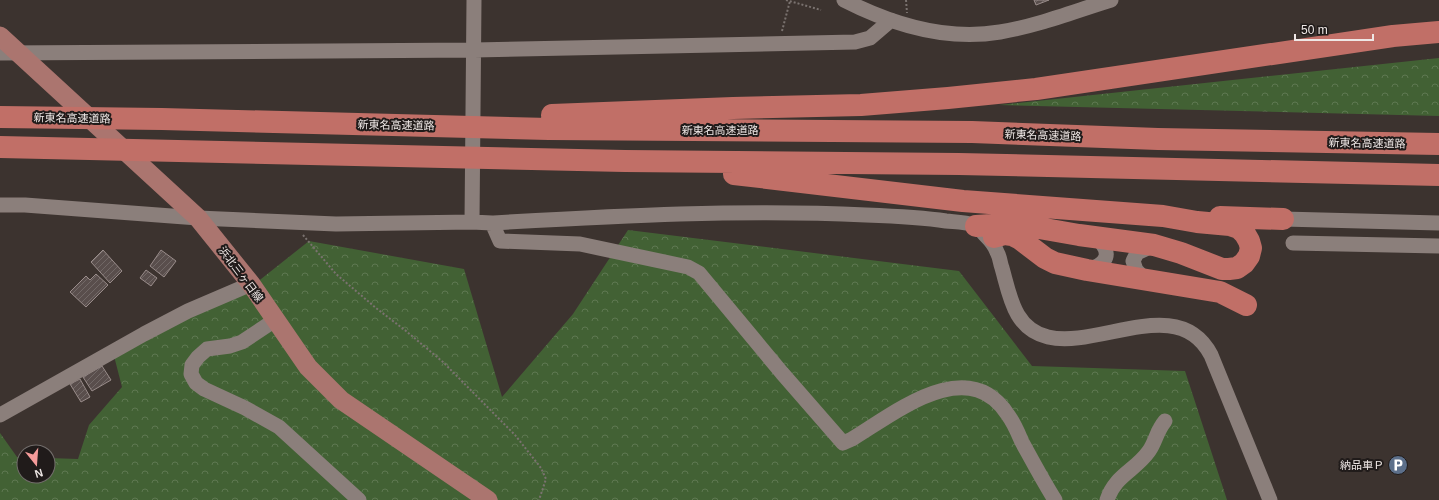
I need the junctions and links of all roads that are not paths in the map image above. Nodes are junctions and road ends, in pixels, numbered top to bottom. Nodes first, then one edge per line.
1 (474, 0) edge
2 (1111, 0) edge
3 (847, 1) edge
4 (891, 20) junction
5 (1439, 32) edge
6 (0, 36) edge
7 (9, 53) edge
8 (474, 56) junction
9 (0, 117) edge
10 (162, 119) junction
11 (1439, 144) edge
12 (0, 147) edge
13 (625, 160) junction
14 (1439, 175) edge
15 (0, 205) edge
16 (1163, 216) junction
17 (198, 218) junction
18 (1283, 218) joint
19 (472, 222) junction
20 (492, 223) junction
21 (1439, 223) edge
22 (983, 233) junction
23 (1096, 237) junction
24 (1293, 243) dead end
25 (1154, 246) junction
26 (1439, 246) edge
27 (1086, 270) junction
28 (1145, 279) junction
29 (251, 284) junction
30 (1246, 305) dead end
31 (275, 320) junction
32 (0, 415) edge
33 (1165, 421) dead end
34 (359, 500) edge
35 (488, 500) edge
36 (1055, 500) edge
37 (1106, 500) edge
38 (1270, 500) edge

1 - 8 street
2 - 4 street
3 - 4 street
4 - 8 street
5 - 10 highway
6 - 7 main road, 浜北三ヶ日線
7 - 8 street
7 - 17 main road, 浜北三ヶ日線
8 - 19 street
9 - 10 highway, 新東名高速道路
10 - 11 highway, 新東名高速道路
12 - 13 highway
13 - 14 highway
13 - 16 highway
15 - 17 street
16 - 18 highway
16 - 25 highway
17 - 19 street
17 - 29 main road, 浜北三ヶ日線
18 - 21 street
19 - 20 street
20 - 22 street
20 - 36 street
22 - 23 highway
22 - 27 highway
22 - 38 street
23 - 25 highway
23 - 27 street
24 - 26 street
25 - 28 street
27 - 28 highway
28 - 30 highway
29 - 31 main road, 浜北三ヶ日線
29 - 32 street
31 - 34 street
31 - 35 main road, 浜北三ヶ日線
33 - 37 street

